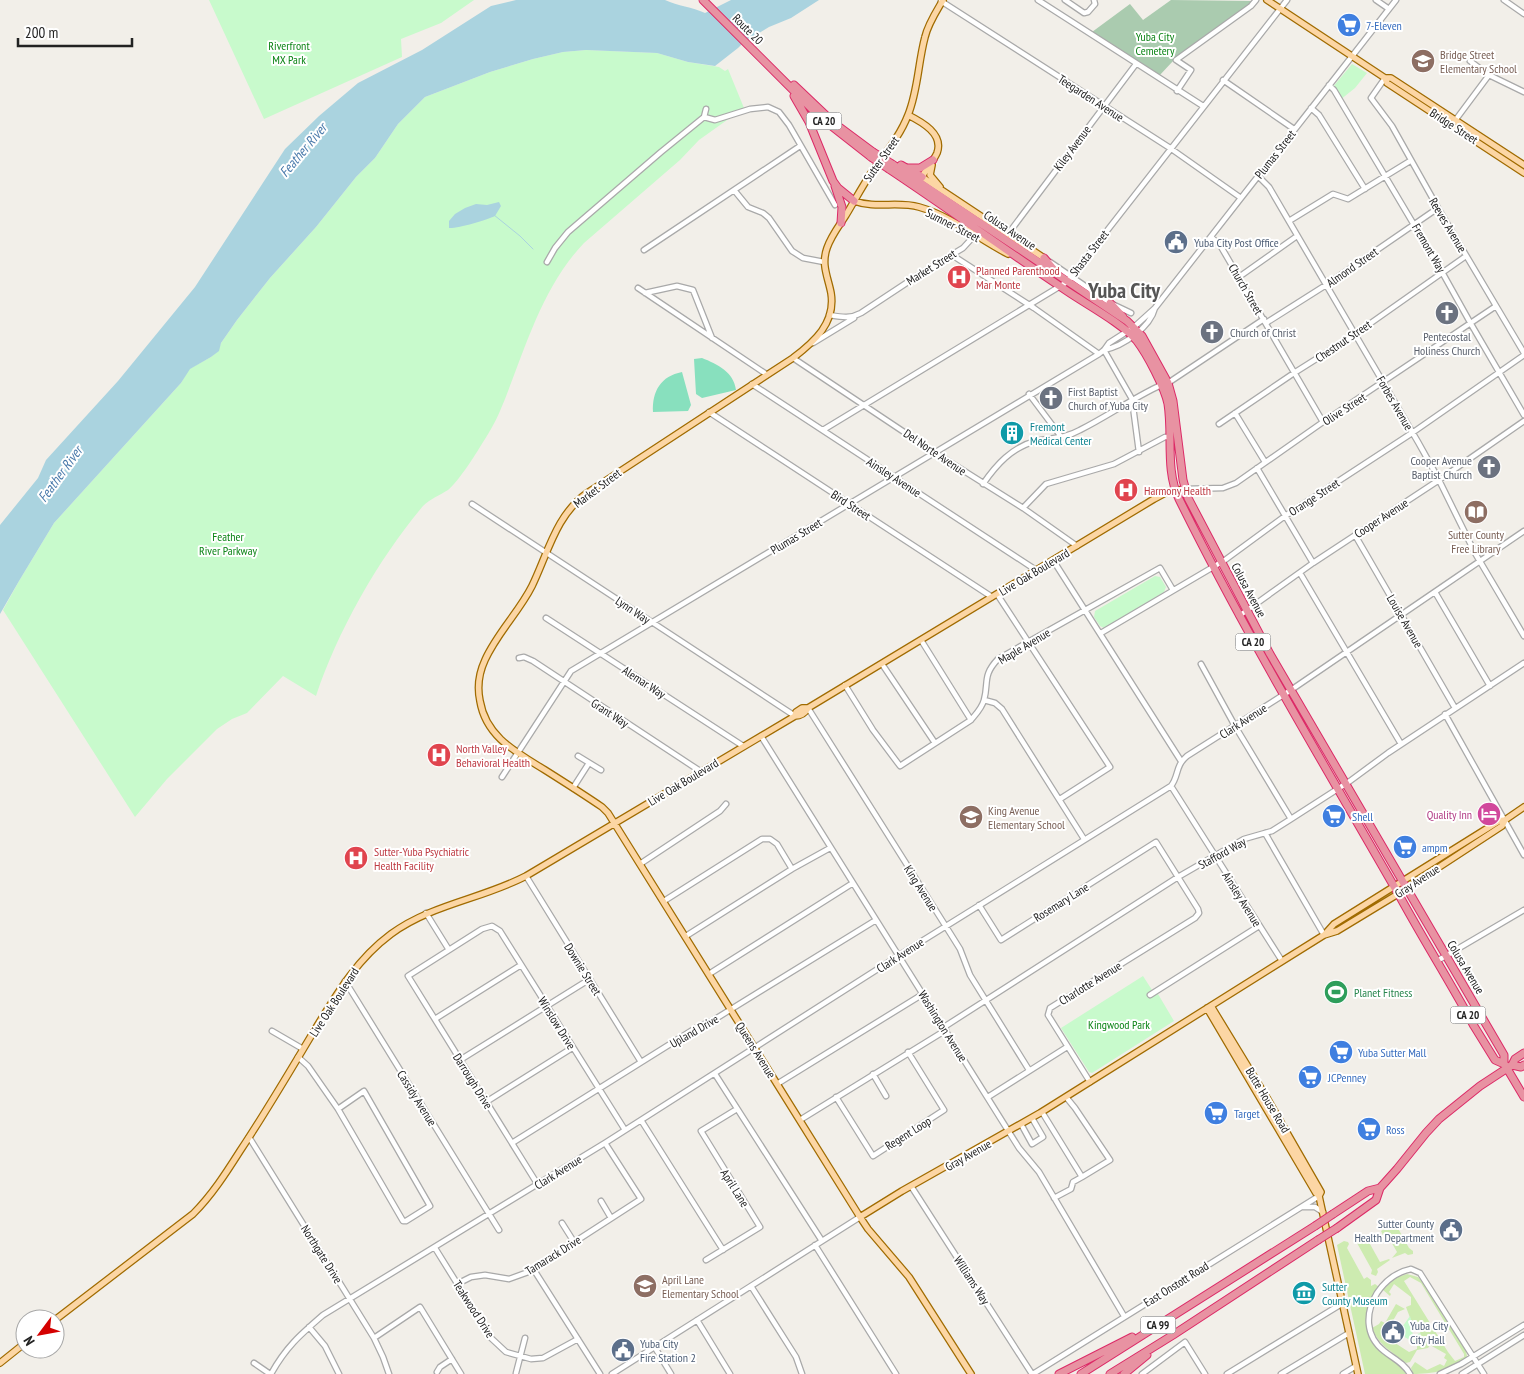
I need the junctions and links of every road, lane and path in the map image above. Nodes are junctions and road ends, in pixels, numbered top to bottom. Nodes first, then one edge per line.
1 (703, 0) edge
2 (709, 0) edge
3 (942, 0) edge
4 (1038, 0) edge
5 (1065, 0) edge
6 (1094, 0) edge
7 (1256, 0) edge
8 (1267, 0) edge
9 (1287, 0) edge
10 (1376, 0) edge
11 (1396, 0) edge
12 (1504, 0) edge
13 (1524, 5) edge
14 (1281, 9) junction
15 (1389, 9) junction
16 (1517, 9) junction
17 (1524, 14) edge
18 (1352, 56) junction
19 (1470, 61) dead end
20 (1136, 64) junction
21 (780, 75) junction
22 (1489, 75) junction
23 (1385, 78) junction
24 (1223, 80) junction
25 (1329, 85) junction
26 (1177, 91) junction
27 (1524, 92) edge
28 (1104, 106) junction
29 (1203, 106) junction
30 (1311, 108) junction
31 (706, 109) dead end
32 (908, 115) junction
33 (704, 117) junction
34 (1453, 122) junction
35 (1294, 130) junction
36 (800, 146) junction
37 (1170, 148) junction
38 (873, 153) junction
39 (933, 160) junction
40 (1410, 161) junction
41 (891, 165) junction
42 (1524, 165) edge
43 (906, 168) junction
44 (1524, 173) edge
45 (1258, 176) junction
46 (1386, 176) junction
47 (922, 178) junction
48 (833, 181) junction
49 (1365, 188) junction
50 (734, 190) junction
51 (944, 192) junction
52 (1241, 198) junction
53 (854, 201) junction
54 (835, 206) dead end
55 (1438, 208) junction
56 (1289, 221) junction
57 (841, 223) junction
58 (1414, 224) junction
59 (1008, 234) junction
60 (975, 235) junction
61 (1297, 236) junction
62 (1211, 237) junction
63 (644, 250) dead end
64 (952, 255) junction
65 (1466, 256) junction
66 (1044, 258) junction
67 (1019, 260) junction
68 (548, 262) dead end
69 (824, 262) junction
70 (1442, 272) junction
71 (1057, 275) junction
72 (1239, 277) junction
73 (1069, 279) junction
74 (1326, 285) junction
75 (1060, 287) junction
76 (638, 288) dead end
77 (645, 293) junction
78 (1110, 303) junction
79 (1028, 305) junction
80 (1496, 306) junction
81 (860, 313) junction
82 (1131, 313) dead end
83 (829, 316) junction
84 (1126, 321) junction
85 (1265, 321) junction
86 (1471, 324) junction
87 (1136, 329) junction
88 (1130, 334) junction
89 (1355, 334) junction
90 (713, 339) junction
91 (810, 345) junction
92 (1104, 350) junction
93 (1098, 354) junction
94 (1524, 354) edge
95 (793, 358) junction
96 (1294, 373) junction
97 (1499, 373) junction
98 (766, 374) junction
99 (1383, 383) junction
100 (752, 384) junction
101 (1164, 384) junction
102 (1030, 394) junction
103 (1132, 400) junction
104 (864, 404) junction
105 (710, 412) junction
106 (1235, 413) junction
107 (1524, 414) edge
108 (1524, 421) edge
109 (1323, 422) junction
110 (1219, 424) dead end
111 (823, 430) junction
112 (1412, 433) junction
113 (1170, 437) junction
114 (1062, 438) junction
115 (1178, 442) junction
116 (934, 452) junction
117 (1139, 452) junction
118 (1265, 462) junction
119 (1257, 468) junction
120 (895, 477) junction
121 (1439, 480) junction
122 (983, 484) junction
123 (1185, 489) junction
124 (1175, 490) junction
125 (472, 504) dead end
126 (850, 504) junction
127 (1023, 508) junction
128 (1285, 516) junction
129 (1524, 531) edge
130 (1355, 535) junction
131 (1077, 546) junction
132 (546, 552) junction
133 (1053, 560) junction
134 (1480, 561) junction
135 (1221, 562) junction
136 (1313, 563) junction
137 (1214, 567) junction
138 (1036, 570) junction
139 (1300, 573) junction
140 (1173, 590) junction
141 (1435, 592) junction
142 (995, 595) junction
143 (1086, 610) junction
144 (1247, 611) junction
145 (1401, 614) junction
146 (1239, 616) junction
147 (546, 618) dead end
148 (652, 623) junction
149 (1101, 634) junction
150 (1524, 636) edge
151 (921, 640) junction
152 (1028, 642) junction
153 (1346, 652) junction
154 (600, 654) junction
155 (519, 658) dead end
156 (1524, 663) edge
157 (882, 664) junction
158 (1201, 664) dead end
159 (563, 682) junction
160 (845, 685) junction
161 (1490, 686) junction
162 (1291, 690) junction
163 (1283, 695) junction
164 (984, 700) junction
165 (808, 708) junction
166 (1455, 708) junction
167 (1446, 714) junction
168 (795, 716) junction
169 (971, 720) junction
170 (1235, 726) junction
171 (761, 736) junction
172 (935, 743) junction
173 (1401, 744) junction
174 (743, 746) junction
175 (518, 753) junction
176 (578, 756) dead end
177 (1182, 761) junction
178 (589, 763) junction
179 (601, 770) dead end
180 (700, 771) junction
181 (502, 777) dead end
182 (1346, 784) junction
183 (1171, 786) junction
184 (573, 788) junction
185 (1338, 789) junction
186 (1060, 799) junction
187 (726, 804) dead end
188 (1524, 807) edge
189 (1291, 819) junction
190 (1505, 820) junction
191 (614, 823) junction
192 (1265, 833) junction
193 (1084, 839) junction
194 (830, 848) junction
195 (1524, 855) edge
196 (1216, 856) junction
197 (640, 864) junction
198 (792, 869) junction
199 (526, 876) junction
200 (1178, 877) junction
201 (1403, 881) junction
202 (853, 884) junction
203 (1394, 886) junction
204 (1407, 888) junction
205 (1398, 894) junction
206 (664, 900) junction
207 (979, 905) junction
208 (1524, 910) edge
209 (426, 913) junction
210 (876, 920) junction
211 (946, 926) junction
212 (1259, 926) junction
213 (1324, 935) junction
214 (686, 936) junction
215 (449, 950) junction
216 (899, 956) junction
217 (1446, 956) junction
218 (1282, 961) junction
219 (1437, 961) junction
220 (521, 965) junction
221 (709, 974) junction
222 (590, 979) junction
223 (345, 981) junction
224 (923, 994) junction
225 (1150, 995) dead end
226 (986, 999) junction
227 (546, 1006) junction
228 (1209, 1007) junction
229 (731, 1009) junction
230 (435, 1019) junction
231 (945, 1029) junction
232 (272, 1031) dead end
233 (755, 1047) junction
234 (1067, 1047) junction
235 (572, 1048) junction
236 (303, 1049) junction
237 (908, 1052) junction
238 (1524, 1053) edge
239 (298, 1057) junction
240 (460, 1060) junction
241 (641, 1062) junction
242 (1524, 1064) edge
243 (1508, 1066) junction
244 (1029, 1070) junction
245 (715, 1074) junction
246 (872, 1074) junction
247 (1090, 1082) junction
248 (777, 1084) junction
249 (598, 1089) junction
250 (886, 1096) dead end
251 (836, 1097) junction
252 (988, 1097) junction
253 (1066, 1097) junction
254 (1524, 1097) edge
255 (486, 1102) junction
256 (737, 1108) junction
257 (338, 1109) junction
258 (1042, 1112) junction
259 (1032, 1118) junction
260 (642, 1120) junction
261 (800, 1120) junction
262 (1021, 1124) junction
263 (624, 1130) junction
264 (1010, 1131) junction
265 (250, 1137) junction
266 (512, 1143) junction
267 (605, 1143) junction
268 (1082, 1177) junction
269 (538, 1185) junction
270 (911, 1186) junction
271 (1380, 1188) junction
272 (1320, 1196) junction
273 (1054, 1198) junction
274 (601, 1201) dead end
275 (1299, 1208) junction
276 (1323, 1212) junction
277 (490, 1214) junction
278 (860, 1217) junction
279 (611, 1218) junction
280 (562, 1223) dead end
281 (499, 1230) dead end
282 (822, 1241) junction
283 (574, 1242) junction
284 (815, 1245) junction
285 (435, 1248) junction
286 (723, 1250) junction
287 (706, 1260) dead end
288 (534, 1270) junction
289 (457, 1284) junction
290 (751, 1286) junction
291 (351, 1300) junction
292 (1343, 1303) junction
293 (65, 1312) edge
294 (1124, 1316) junction
295 (1172, 1316) junction
296 (697, 1320) junction
297 (309, 1327) junction
298 (1523, 1327) edge
299 (1349, 1333) junction
300 (1173, 1335) junction
301 (1524, 1335) edge
302 (374, 1338) junction
303 (525, 1338) dead end
304 (578, 1339) junction
305 (654, 1346) junction
306 (15, 1351) edge
307 (520, 1357) junction
308 (1473, 1357) junction
309 (452, 1359) junction
310 (0, 1363) edge
311 (254, 1363) dead end
312 (1478, 1364) junction
313 (1356, 1366) junction
314 (437, 1372) dead end
315 (516, 1373) dead end
316 (270, 1374) edge
317 (339, 1374) edge
318 (389, 1374) edge
319 (461, 1374) edge
320 (600, 1374) edge
321 (612, 1374) edge
322 (670, 1374) edge
323 (730, 1374) edge
324 (802, 1374) edge
325 (896, 1374) edge
326 (971, 1374) edge
327 (1033, 1374) edge
328 (1060, 1374) edge
329 (1081, 1374) edge
330 (1110, 1374) edge
331 (1124, 1374) edge
332 (1142, 1374) edge
333 (1205, 1374) edge
334 (1227, 1374) edge
335 (1282, 1374) edge
336 (1343, 1374) edge
337 (1358, 1374) edge
338 (1410, 1374) edge
339 (1440, 1374) edge
340 (1462, 1374) edge
341 (1484, 1374) edge

1 - 21 highway, Route 20 / CA 20
2 - 21 highway, Route 20 / CA 20
3 - 28 street, Teegarden Avenue
3 - 32 main road, Sutter Street
4 - 20 street
5 - 6 street
7 - 26 street
8 - 14 main road, Bridge Street
9 - 14 street, Shasta Street
10 - 15 street
11 - 15 street, Plumas Street
12 - 16 street
13 - 16 street
14 - 18 main road, Bridge Street
14 - 24 street, Shasta Street
15 - 18 street, Plumas Street
16 - 17 street
18 - 23 main road, Bridge Street
18 - 25 street, Plumas Street
19 - 22 street
20 - 26 street
20 - 28 street, Kiley Avenue
21 - 38 highway, Colusa Avenue / CA 20
21 - 38 highway, Colusa Avenue / CA 20
21 - 48 highway
22 - 27 street
22 - 34 street
23 - 34 main road, Bridge Street
23 - 40 street, Reeves Avenue
24 - 29 street, Shasta Street
24 - 35 street
25 - 30 street, Plumas Street
25 - 46 street, Fremont Way
26 - 29 street
28 - 37 street, Teegarden Avenue
28 - 59 street, Kiley Avenue
29 - 37 street, Shasta Street
30 - 35 street, Plumas Street
30 - 49 street
31 - 33 street
32 - 39 main road
32 - 53 main road, Sutter Street
33 - 36 street
33 - 68 street
34 - 42 main road, Bridge Street
34 - 44 main road, Bridge Street
35 - 45 street, Plumas Street
36 - 50 street
36 - 54 street
37 - 52 street, Teegarden Avenue
37 - 73 street, Shasta Street
38 - 41 highway, Colusa Avenue / CA 20, bridge
39 - 43 highway
39 - 47 main road
39 - 51 main road
40 - 46 street
40 - 55 street, Reeves Avenue
41 - 43 highway
41 - 67 highway, Colusa Avenue / CA 20
41 - 71 highway, Colusa Avenue / CA 20
43 - 47 highway
45 - 52 street, Plumas Street
45 - 56 street, Forbes Avenue
46 - 49 street
46 - 58 street, Fremont Way
47 - 51 main road, Colusa Avenue
48 - 53 highway
48 - 57 highway
49 - 56 street
50 - 63 street
50 - 69 street
51 - 59 main road, Colusa Avenue
52 - 62 street, Plumas Street
53 - 57 main road, Sutter Street
53 - 60 main road, Sumner Street
55 - 58 street, Almond Street
55 - 65 street, Reeves Avenue
56 - 61 street, Forbes Avenue
57 - 69 main road, Sutter Street
58 - 70 street, Fremont Way
58 - 74 street, Almond Street
59 - 66 main road, Colusa Avenue
60 - 64 street, Market Street
60 - 67 main road, Sumner Street
61 - 72 street
61 - 74 street, Forbes Avenue
62 - 72 street, Church Street
62 - 87 street, Plumas Street
64 - 79 street
64 - 81 street, Market Street
65 - 70 street, Chestnut Street
65 - 80 street, Reeves Avenue
66 - 71 highway
66 - 73 street, Colusa Avenue
67 - 75 highway, Colusa Avenue / CA 20
69 - 83 main road, Sutter Street
70 - 86 street, Fremont Way
70 - 89 street, Chestnut Street
71 - 73 highway, Colusa Avenue / CA 20
72 - 85 street, Church Street
73 - 75 street, Shasta Street
73 - 78 street, Colusa Avenue
73 - 84 highway, Colusa Avenue / CA 20
74 - 85 street, Almond Street
74 - 89 street, Forbes Avenue
75 - 79 street, Shasta Street
75 - 88 highway, Colusa Avenue / CA 20
76 - 77 street
77 - 90 street
77 - 90 street
78 - 82 street, Colusa Avenue
78 - 84 highway
79 - 93 street
79 - 104 street, Shasta Street
80 - 86 street, Olive Street
80 - 94 street, Reeves Avenue
81 - 83 street, Market Street
81 - 91 street, Market Street
83 - 91 main road, Market Street
84 - 87 highway, Colusa Avenue / CA 20
85 - 96 street, Church Street
85 - 101 street, Almond Street
86 - 97 street, Fremont Way
86 - 99 street, Olive Street
87 - 88 street, Plumas Street
87 - 101 highway, Colusa Avenue / CA 20
88 - 92 street, Plumas Street
88 - 101 highway, Colusa Avenue / CA 20
89 - 96 street, Chestnut Street
89 - 99 street, Forbes Avenue
90 - 98 street
91 - 95 main road, Market Street
92 - 93 street, Plumas Street
92 - 103 street
93 - 102 street, Plumas Street
94 - 97 street, Orange Street
95 - 98 main road, Market Street
95 - 104 street, Del Norte Avenue
96 - 106 street, Chestnut Street
96 - 109 street, Church Street
97 - 107 street, Fremont Way
97 - 112 street, Orange Street
98 - 100 main road, Market Street
99 - 109 street, Olive Street
99 - 112 street, Forbes Avenue
100 - 105 main road, Market Street
100 - 111 street, Ainsley Avenue
101 - 103 street, Almond Street
101 - 113 highway, Colusa Avenue / CA 20
101 - 115 highway, Colusa Avenue / CA 20
102 - 114 street
102 - 116 street, Plumas Street
103 - 114 street, Almond Street
103 - 117 street
104 - 111 street, Shasta Street
104 - 116 street, Del Norte Avenue
105 - 126 street, Bird Street
105 - 132 main road, Market Street
106 - 110 street, Chestnut Street
106 - 118 street
108 - 121 street, Cooper Avenue
109 - 118 street, Olive Street
111 - 120 street, Ainsley Avenue
112 - 121 street, Forbes Avenue
112 - 128 street, Orange Street
113 - 115 highway
113 - 117 street
113 - 124 highway, Colusa Avenue / CA 20
114 - 122 street, Almond Street
115 - 123 highway, Colusa Avenue / CA 20
116 - 120 street, Plumas Street
116 - 122 street, Del Norte Avenue
117 - 127 street
118 - 119 street, Olive Street
119 - 123 street, Olive Street
119 - 128 street
120 - 126 street, Plumas Street
120 - 138 street, Ainsley Avenue
121 - 130 street, Cooper Avenue
121 - 134 street, Forbes Avenue
122 - 127 street, Del Norte Avenue
123 - 124 main road, Live Oak Boulevard
123 - 135 highway, Colusa Avenue / CA 20
124 - 131 main road, Live Oak Boulevard
124 - 137 highway, Colusa Avenue / CA 20
125 - 132 street, Lynn Way
126 - 142 street, Bird Street
126 - 148 street, Plumas Street
127 - 131 street, Del Norte Avenue
128 - 135 street, Orange Street
128 - 136 street
129 - 134 street, Clark Avenue
130 - 136 street, Cooper Avenue
130 - 145 street, Louise Avenue
131 - 133 main road, Live Oak Boulevard
132 - 148 street, Lynn Way
132 - 175 main road, Market Street
133 - 138 main road, Live Oak Boulevard
133 - 143 street
134 - 141 street, Clark Avenue
134 - 150 street, Forbes Avenue
135 - 137 street, Orange Street
135 - 144 highway, Colusa Avenue / CA 20
136 - 139 street, Cooper Avenue
137 - 140 street, Orange Street
137 - 146 highway, Colusa Avenue / CA 20
138 - 142 main road, Live Oak Boulevard
139 - 144 street, Cooper Avenue
139 - 153 street
140 - 143 street, Maple Avenue
140 - 149 street, Orange Street
141 - 145 street, Clark Avenue
141 - 161 street
142 - 151 main road, Live Oak Boulevard
142 - 152 street, Bird Street
143 - 149 street
143 - 152 street, Maple Avenue
144 - 146 street, Cooper Avenue
144 - 162 highway, Colusa Avenue / CA 20
145 - 153 street, Clark Avenue
145 - 166 street, Louise Avenue
146 - 163 highway, Colusa Avenue / CA 20
147 - 154 street, Alemar Way
148 - 154 street, Plumas Street
148 - 168 street, Lynn Way
149 - 177 street
151 - 157 main road, Live Oak Boulevard
151 - 169 street
152 - 164 street, Maple Avenue
152 - 186 street, Bird Street
153 - 162 street, Clark Avenue
153 - 173 street
154 - 159 street, Plumas Street
154 - 174 street, Alemar Way
155 - 159 street, Grant Way
156 - 161 street, Stafford Way
157 - 160 main road, Live Oak Boulevard
157 - 172 street
158 - 170 street
159 - 175 street, Plumas Street
159 - 180 street, Grant Way
160 - 165 main road, Live Oak Boulevard
160 - 172 street, Maple Avenue
161 - 166 street, Stafford Way
162 - 163 street, Clark Avenue
162 - 182 highway, Colusa Avenue / CA 20
163 - 170 street, Clark Avenue
163 - 185 highway, Colusa Avenue / CA 20
164 - 169 street, Maple Avenue
164 - 186 street
165 - 168 main road, Live Oak Boulevard
165 - 211 street, King Avenue
166 - 167 street, Stafford Way
167 - 173 street, Stafford Way
167 - 190 street
168 - 171 main road, Live Oak Boulevard
169 - 172 street, Maple Avenue
170 - 177 street, Clark Avenue
170 - 189 street
171 - 174 main road, Live Oak Boulevard
171 - 194 street, Washington Avenue
173 - 182 street, Stafford Way
174 - 180 main road, Live Oak Boulevard
175 - 181 street, Plumas Street
175 - 184 main road, Queens Avenue
176 - 178 street
177 - 183 street
178 - 179 street
178 - 184 street
180 - 191 main road, Live Oak Boulevard
182 - 185 street, Stafford Way
182 - 201 highway, Colusa Avenue / CA 20
183 - 193 street, Clark Avenue
183 - 196 street, Ainsley Avenue
184 - 191 main road, Queens Avenue
185 - 189 street, Stafford Way
185 - 203 highway, Colusa Avenue / CA 20
186 - 193 street
187 - 197 street
188 - 190 main road, Gray Avenue
189 - 192 street, Stafford Way
190 - 195 street
190 - 201 main road, Gray Avenue
190 - 204 main road, Gray Avenue
191 - 197 main road, Queens Avenue
191 - 199 main road, Live Oak Boulevard
192 - 196 street, Stafford Way
192 - 213 street
193 - 207 street, Clark Avenue
194 - 198 street
194 - 202 street, Washington Avenue
196 - 200 street, Stafford Way
196 - 212 street, Ainsley Avenue
197 - 206 main road, Queens Avenue
198 - 206 street
198 - 214 street
199 - 209 main road, Live Oak Boulevard
199 - 222 street, Downie Street
200 - 207 street, Rosemary Lane
200 - 226 street, Stafford Way
200 - 234 street, Charlotte Avenue
201 - 203 main road, Gray Avenue
201 - 204 highway, Colusa Avenue / CA 20
202 - 210 street, Washington Avenue
202 - 221 street
203 - 205 highway, Colusa Avenue / CA 20
203 - 213 main road, Gray Avenue
204 - 205 main road, Gray Avenue
204 - 217 highway, Colusa Avenue / CA 20
205 - 213 main road, Gray Avenue
205 - 219 highway, Colusa Avenue / CA 20
206 - 214 main road, Queens Avenue
207 - 211 street, Clark Avenue
208 - 217 street
209 - 215 street
209 - 223 main road, Live Oak Boulevard
210 - 216 street, Washington Avenue
210 - 229 street, Upland Drive
211 - 216 street, Clark Avenue
211 - 226 street, King Avenue
212 - 218 street, Ainsley Avenue
212 - 225 street
213 - 218 main road, Gray Avenue
214 - 221 main road, Queens Avenue
215 - 220 street, Winslow Drive
215 - 230 street, Darrough Drive
216 - 224 street, Washington Avenue
216 - 233 street, Clark Avenue
217 - 219 street
217 - 243 highway, Colusa Avenue / CA 20
218 - 228 main road, Gray Avenue
219 - 243 highway, Colusa Avenue / CA 20
220 - 227 street, Winslow Drive
220 - 230 street
221 - 229 main road, Queens Avenue
222 - 227 street
222 - 241 street, Downie Street
223 - 236 main road, Live Oak Boulevard
223 - 277 street, Cassidy Avenue
224 - 231 street, Washington Avenue
224 - 248 street
226 - 231 street, Stafford Way
226 - 244 street, King Avenue
227 - 235 street, Winslow Drive
227 - 240 street
228 - 247 main road, Gray Avenue
228 - 272 main road, Butte House Road
229 - 233 main road, Queens Avenue
229 - 241 street, Upland Drive
230 - 240 street, Darrough Drive
231 - 237 street, Stafford Way
231 - 252 street, Washington Avenue
232 - 236 street
233 - 245 street, Clark Avenue
233 - 248 main road, Queens Avenue
234 - 244 street
234 - 247 street, Charlotte Avenue
235 - 249 street, Winslow Drive
235 - 255 street
236 - 239 main road, Live Oak Boulevard
237 - 246 street, Stafford Way
237 - 251 street, Regent Loop
238 - 243 highway, CA 99
239 - 257 street
239 - 265 main road, Live Oak Boulevard
240 - 255 street, Darrough Drive
241 - 249 street, Upland Drive
242 - 243 highway, CA 99
243 - 254 highway, CA 20
243 - 271 highway, CA 99
244 - 252 street
245 - 256 street
245 - 260 street, Clark Avenue
246 - 250 street
246 - 251 street, Stafford Way
247 - 253 main road, Gray Avenue
248 - 261 main road, Queens Avenue
249 - 263 street, Winslow Drive
249 - 266 street, Upland Drive
251 - 261 street, Stafford Way
252 - 264 street, Washington Avenue
253 - 258 main road, Gray Avenue
253 - 268 street
255 - 266 street, Darrough Drive
256 - 282 street
256 - 286 street, April Lane
257 - 257 street
258 - 259 main road, Gray Avenue
258 - 268 street
259 - 262 main road, Gray Avenue
259 - 262 street
260 - 263 street, Clark Avenue
260 - 286 street
261 - 278 main road, Queens Avenue
262 - 264 main road, Gray Avenue
263 - 267 street, Clark Avenue
264 - 270 main road, Gray Avenue
264 - 273 street, Washington Avenue
265 - 291 street, Northgate Drive
265 - 293 main road, Live Oak Boulevard
266 - 269 street, Darrough Drive
267 - 269 street, Clark Avenue
267 - 279 street, Tamarack Drive
268 - 273 street
269 - 277 street, Clark Avenue
270 - 278 main road, Gray Avenue
270 - 327 street, Williams Way
271 - 295 highway, CA 99, bridge
271 - 300 highway, CA 99, bridge
272 - 275 street, East Onstott Road
272 - 276 main road, Butte House Road
273 - 294 street, Washington Avenue
274 - 279 street
275 - 276 street
275 - 294 street, East Onstott Road
276 - 292 main road, Butte House Road
277 - 281 street, Cassidy Avenue
277 - 285 street, Clark Avenue
278 - 282 street, Gray Avenue
278 - 326 main road, Queens Avenue
279 - 283 street, Tamarack Drive
280 - 283 street
282 - 284 street, Gray Avenue
283 - 288 street, Tamarack Drive
284 - 290 street, Gray Avenue
284 - 325 street
285 - 289 street, Teakwood Drive
285 - 291 street, Clark Avenue
286 - 287 street, April Lane
288 - 289 street, Tamarack Drive
288 - 304 street
289 - 307 street, Teakwood Drive
290 - 296 street, Gray Avenue
290 - 324 street
291 - 297 street, Clark Avenue
291 - 302 street, Northgate Drive
292 - 299 main road, Butte House Road
292 - 334 street
294 - 327 street, East Onstott Road
295 - 328 highway
295 - 329 highway, CA 99
296 - 305 street, Gray Avenue
296 - 323 street
297 - 316 street, Clark Avenue
297 - 317 street
298 - 308 street
299 - 313 main road, Butte House Road
299 - 335 street
300 - 330 highway, CA 99
300 - 331 highway
301 - 312 street
302 - 309 street
302 - 318 street, Northgate Drive
303 - 307 street
304 - 307 street, Teakwood Drive
304 - 320 street
305 - 321 street, Gray Avenue
305 - 322 street
306 - 310 main road
307 - 315 street
308 - 312 street
308 - 338 street
308 - 339 street
309 - 314 street
309 - 319 street
311 - 316 street
312 - 340 street
312 - 341 street
313 - 336 street
313 - 337 main road, Butte House Road
332 - 333 street

